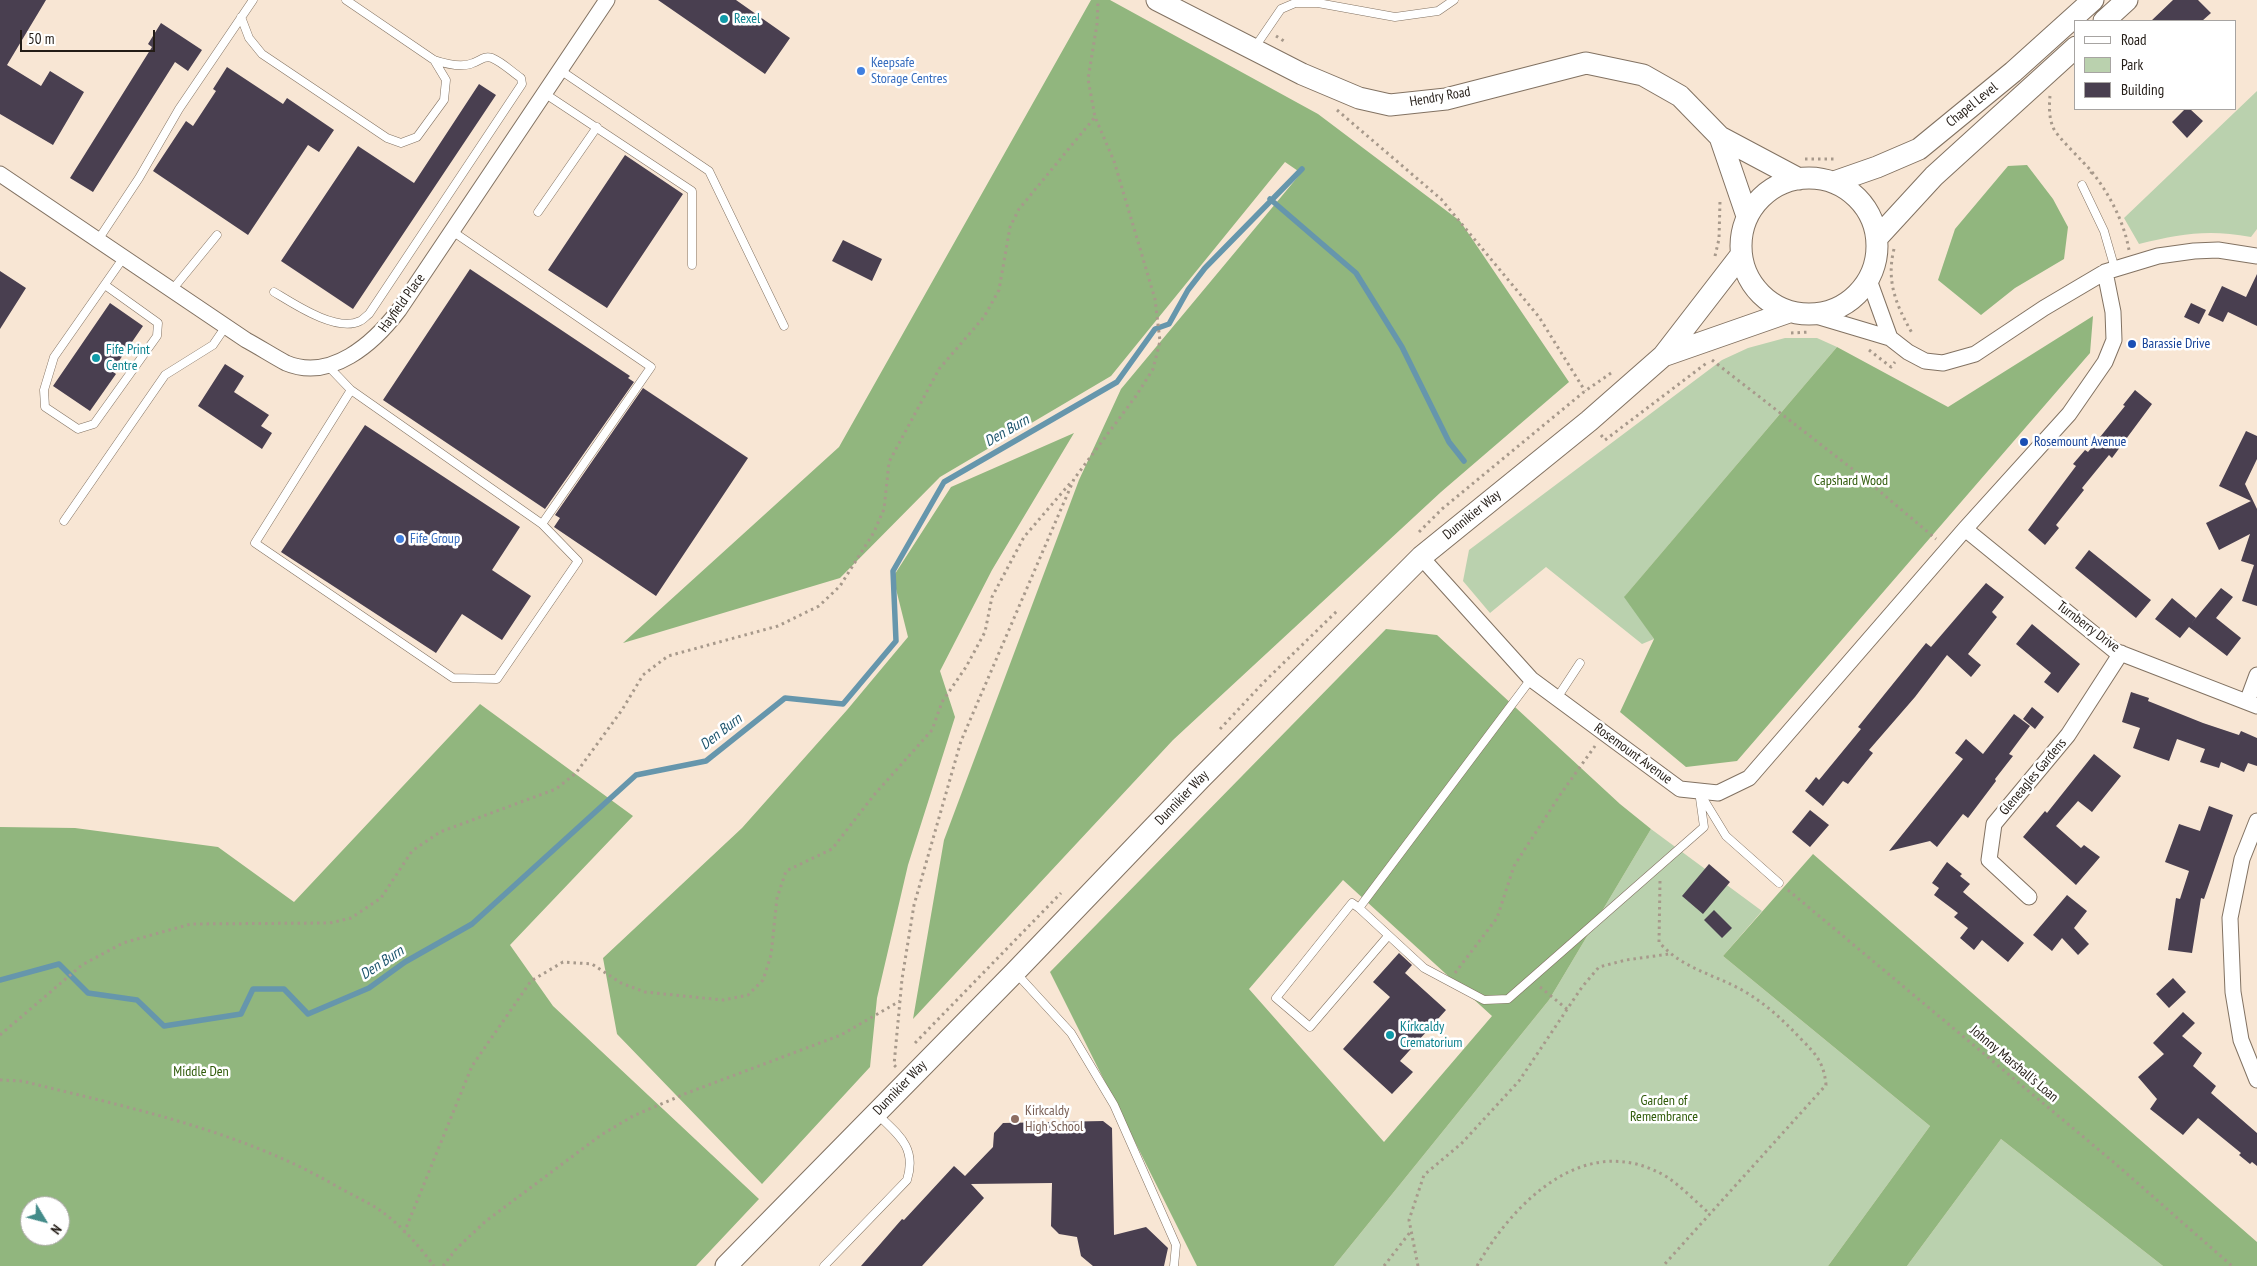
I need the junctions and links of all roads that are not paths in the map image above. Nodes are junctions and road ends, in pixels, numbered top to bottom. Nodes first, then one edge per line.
1 (253, 0) edge
2 (346, 0) edge
3 (606, 0) edge
4 (1157, 0) edge
5 (1454, 0) edge
6 (2093, 0) edge
7 (2127, 0) edge
8 (241, 17) junction
9 (2105, 20) edge
10 (1254, 49) junction
11 (2074, 49) edge
12 (434, 60) junction
13 (560, 70) junction
14 (544, 93) junction
15 (597, 128) junction
16 (1720, 137) junction
17 (0, 174) edge
18 (1798, 179) junction
19 (1834, 182) junction
20 (2082, 184) road end
21 (538, 212) dead end
22 (1747, 216) junction
23 (452, 231) junction
24 (217, 234) dead end
25 (98, 240) junction
26 (1887, 240) junction
27 (1741, 255) junction
28 (2257, 256) edge
29 (124, 257) junction
30 (692, 265) dead end
31 (2110, 271) junction
32 (1869, 280) junction
33 (105, 286) junction
34 (172, 290) junction
35 (274, 292) dead end
36 (1789, 312) junction
37 (1816, 323) junction
38 (226, 326) junction
39 (784, 326) dead end
40 (1890, 338) junction
41 (1663, 356) junction
42 (328, 366) junction
43 (351, 390) junction
44 (64, 521) dead end
45 (542, 524) junction
46 (1965, 529) junction
47 (1421, 557) junction
48 (2121, 653) junction
49 (1580, 663) dead end
50 (2257, 675) edge
51 (1531, 679) junction
52 (1557, 698) junction
53 (2252, 704) edge
54 (1699, 791) junction
55 (2257, 821) edge
56 (1779, 883) road end
57 (2029, 897) dead end
58 (1358, 908) junction
59 (1388, 936) junction
60 (1015, 972) junction
61 (2257, 1080) edge
62 (876, 1113) junction
63 (726, 1266) edge
64 (824, 1266) edge
65 (1174, 1266) edge

1 - 8 lane
2 - 12 lane
3 - 13 street, Hayfield Place
4 - 10 main road, Hendry Road
5 - 10 lane
6 - 19 main road, Chapel Level
7 - 9 main road
8 - 12 lane
8 - 25 lane
10 - 16 main road, Hendry Road
11 - 26 main road, Chapel Level
12 - 35 lane
13 - 14 street, Hayfield Place
13 - 39 lane
14 - 15 lane
14 - 23 street, Hayfield Place
15 - 21 lane
15 - 30 lane
16 - 18 main road, Hendry Road
16 - 22 main road, Hendry Road
17 - 25 street, Hayfield Place
18 - 19 main road
18 - 22 main road
19 - 26 main road
20 - 31 lane
22 - 27 main road
23 - 42 street, Hayfield Place
23 - 45 lane
24 - 34 lane
25 - 29 street, Hayfield Place
26 - 32 main road
27 - 36 main road
27 - 41 main road, Dunnikier Way
28 - 31 street
29 - 33 lane
29 - 34 street, Hayfield Place
31 - 40 street
31 - 46 street, Rosemount Avenue
32 - 37 main road
32 - 40 street
33 - 33 lane
34 - 38 street, Hayfield Place
36 - 37 main road
36 - 41 main road, Dunnikier Way
37 - 40 street
38 - 42 street, Hayfield Place
38 - 44 lane
41 - 47 main road, Dunnikier Way
42 - 43 lane
43 - 45 lane
43 - 45 lane
46 - 48 street, Turnberry Drive
46 - 54 street, Rosemount Avenue
47 - 51 street, Rosemount Avenue
47 - 60 main road, Dunnikier Way
48 - 53 street, Turnberry Drive
48 - 57 street, Gleneagles Gardens
49 - 52 lane
50 - 53 street
51 - 52 street, Rosemount Avenue
51 - 58 lane
52 - 54 street, Rosemount Avenue
54 - 56 lane
54 - 59 lane
55 - 61 street
58 - 59 lane
58 - 59 lane
60 - 62 main road, Dunnikier Way
60 - 65 lane
62 - 63 main road, Dunnikier Way
62 - 64 lane

